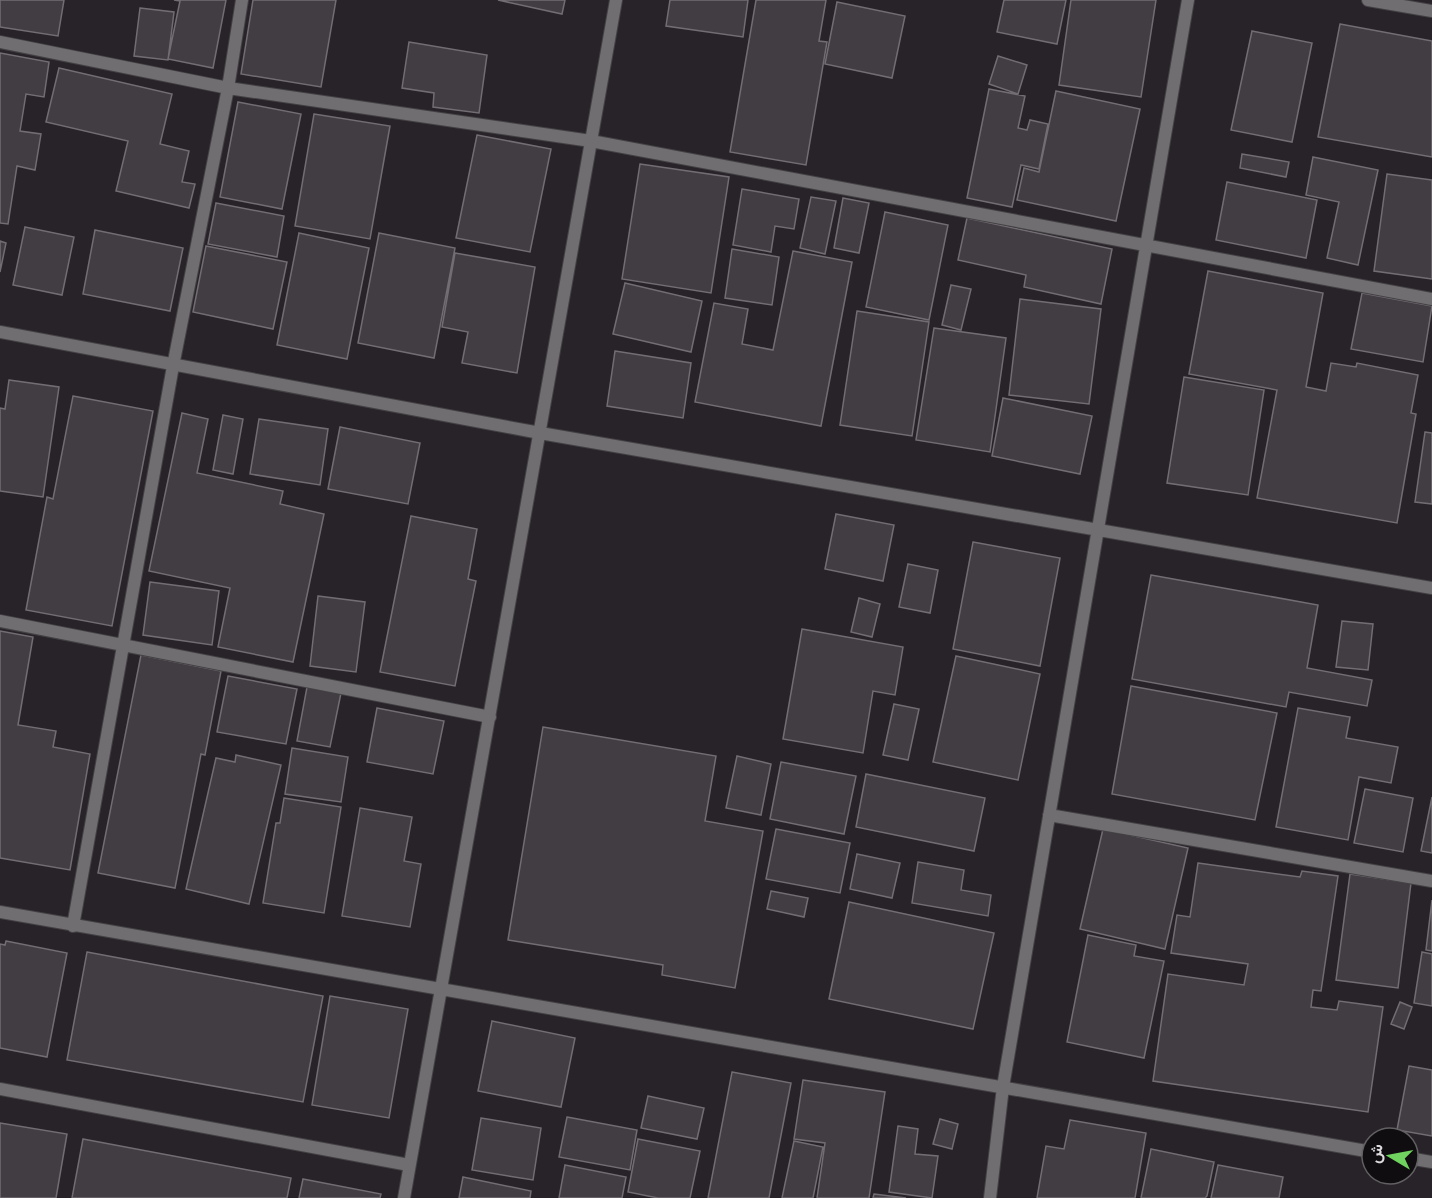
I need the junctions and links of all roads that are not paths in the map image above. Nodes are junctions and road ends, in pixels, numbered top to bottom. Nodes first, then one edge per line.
1 (242, 0) edge
2 (616, 0) edge
3 (1188, 0) edge
4 (1368, 0) edge
5 (1432, 11) edge
6 (0, 42) edge
7 (228, 88) junction
8 (591, 141) junction
9 (1146, 246) junction
10 (1432, 299) edge
11 (0, 332) edge
12 (173, 366) junction
13 (540, 433) junction
14 (1097, 532) junction
15 (1432, 588) edge
16 (0, 621) edge
17 (123, 644) junction
18 (490, 717) junction
19 (1049, 815) junction
20 (1432, 881) edge
21 (0, 912) edge
22 (73, 926) junction
23 (442, 988) junction
24 (1003, 1087) junction
25 (0, 1089) edge
26 (1360, 1150) edge
27 (409, 1165) junction
28 (404, 1198) edge
29 (990, 1198) edge

1 - 7 street
2 - 8 street
3 - 9 street
4 - 5 street
6 - 7 street
7 - 8 street
7 - 12 street
8 - 9 street
8 - 13 street
9 - 10 street
9 - 14 street
11 - 12 street
12 - 13 street
12 - 17 street
13 - 14 street
13 - 18 street
14 - 15 street
14 - 19 street
16 - 17 street
17 - 18 street
17 - 22 street
18 - 23 street
19 - 20 street
19 - 24 street
21 - 22 street
22 - 23 street
23 - 24 street
23 - 27 street
24 - 26 street
24 - 29 street
25 - 27 street
27 - 28 street

